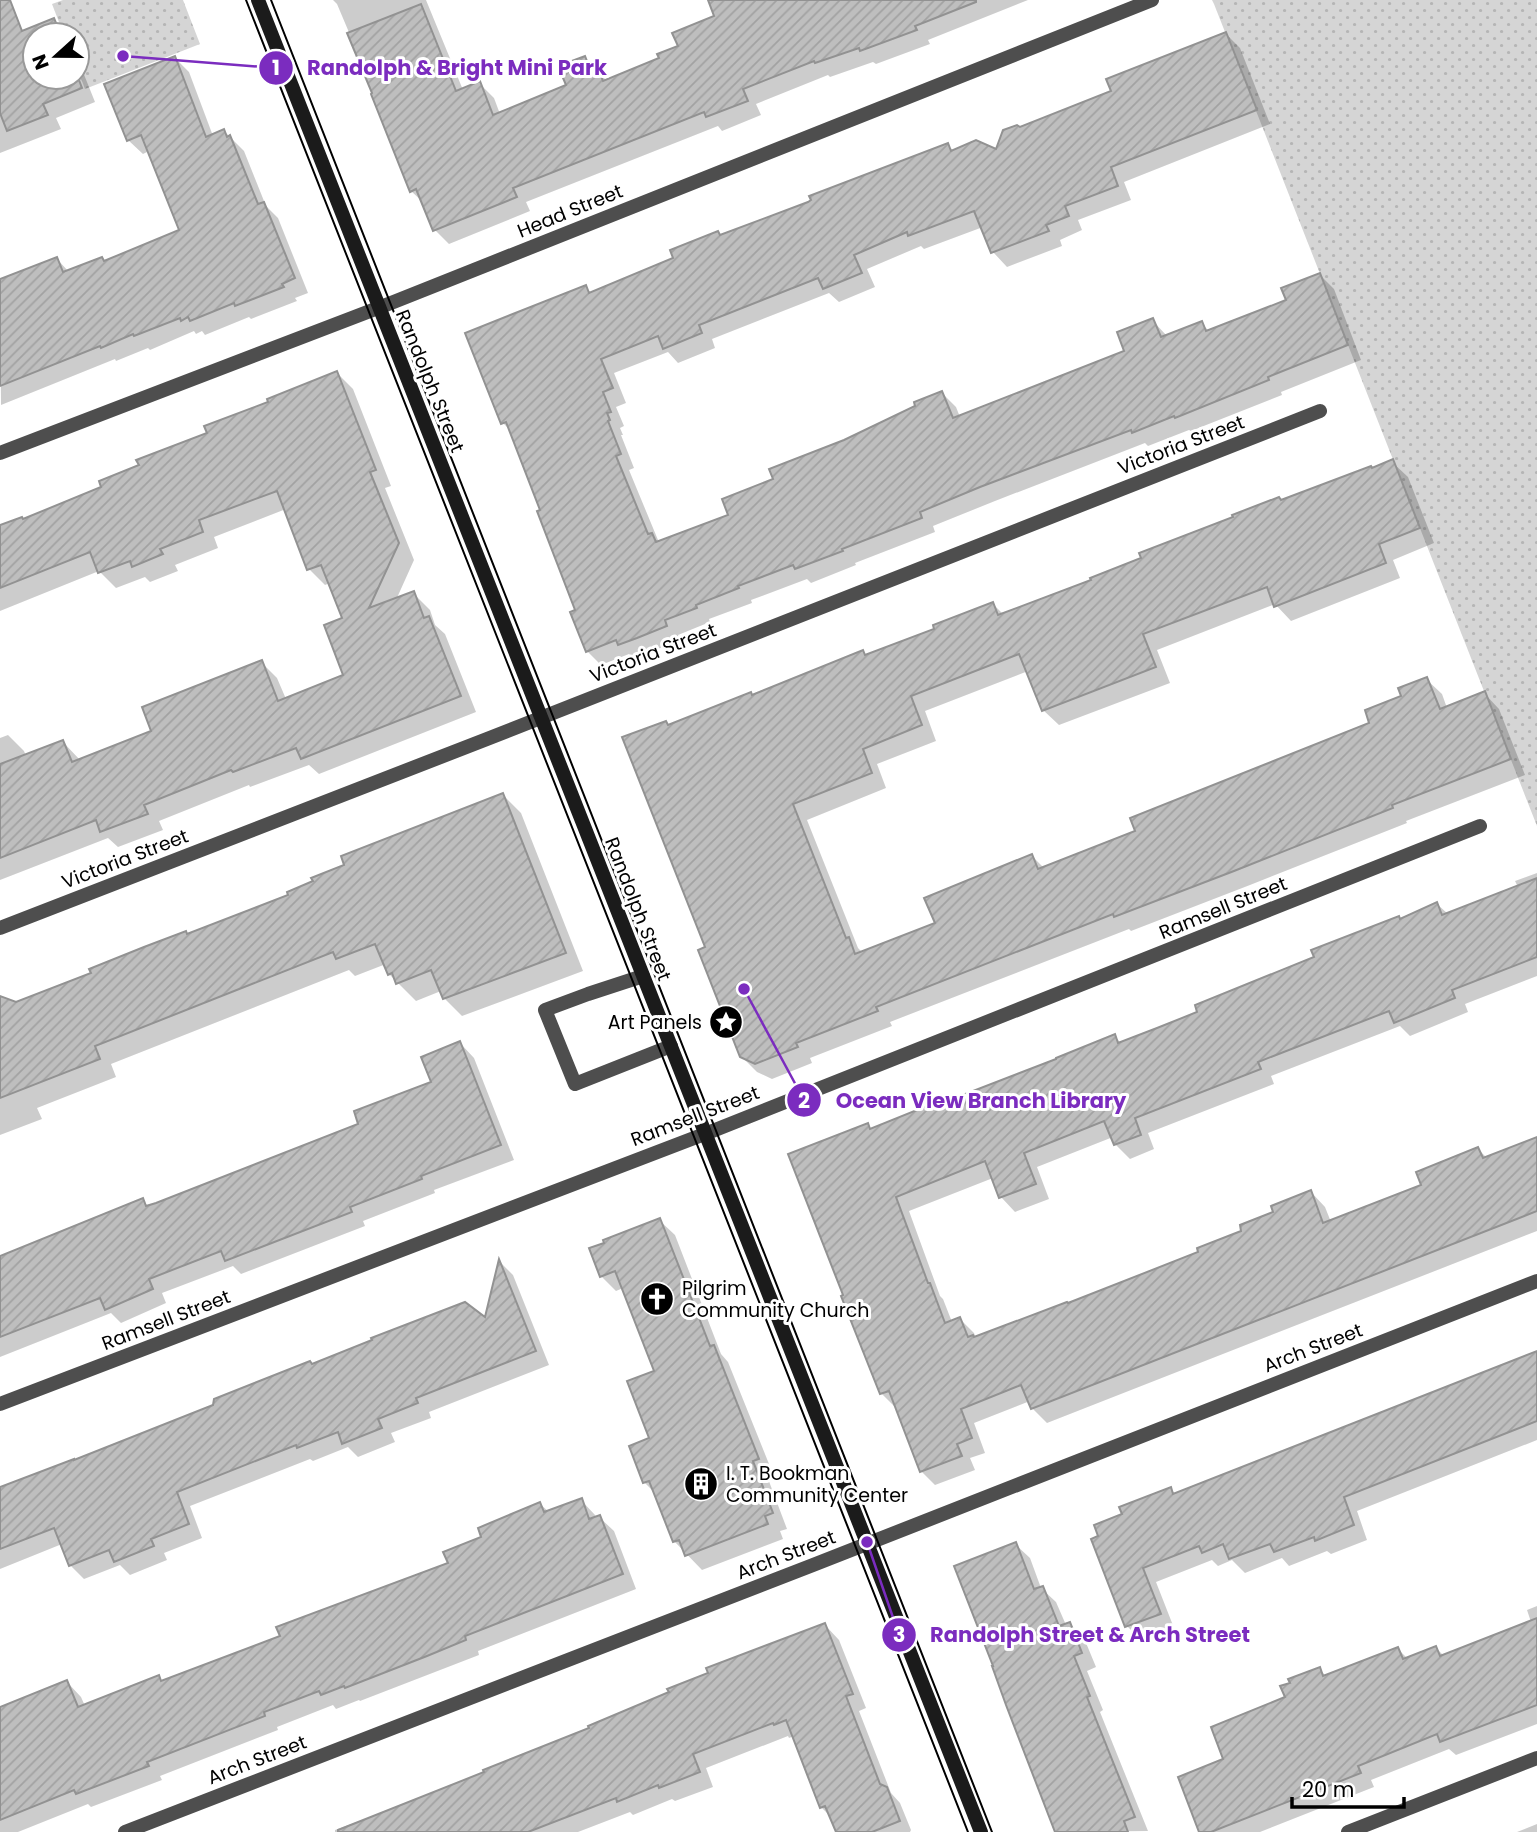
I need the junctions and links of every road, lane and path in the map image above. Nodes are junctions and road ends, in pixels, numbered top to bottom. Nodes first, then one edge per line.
1 (258, 0) edge
2 (1152, 0) edge
3 (380, 307) junction
4 (1320, 411) dead end
5 (0, 453) edge
6 (541, 717) junction
7 (1480, 826) dead end
8 (0, 928) edge
9 (643, 976) junction
10 (671, 1046) junction
11 (705, 1133) junction
12 (1537, 1281) edge
13 (0, 1404) edge
14 (867, 1544) junction
15 (1537, 1758) edge
16 (125, 1832) edge
17 (981, 1832) edge
18 (1348, 1832) edge

1 - 3 street, Randolph Street
2 - 3 street, Head Street
3 - 5 street, Head Street
3 - 6 street, Randolph Street
4 - 6 street, Victoria Street
6 - 8 street, Victoria Street
6 - 9 street, Randolph Street
7 - 11 street, Ramsell Street
9 - 10 street, Randolph Street
9 - 10 street
10 - 11 street, Randolph Street
11 - 13 street, Ramsell Street
11 - 14 street, Randolph Street
12 - 14 street, Arch Street
14 - 16 street, Arch Street
14 - 17 street, Randolph Street
15 - 18 street

